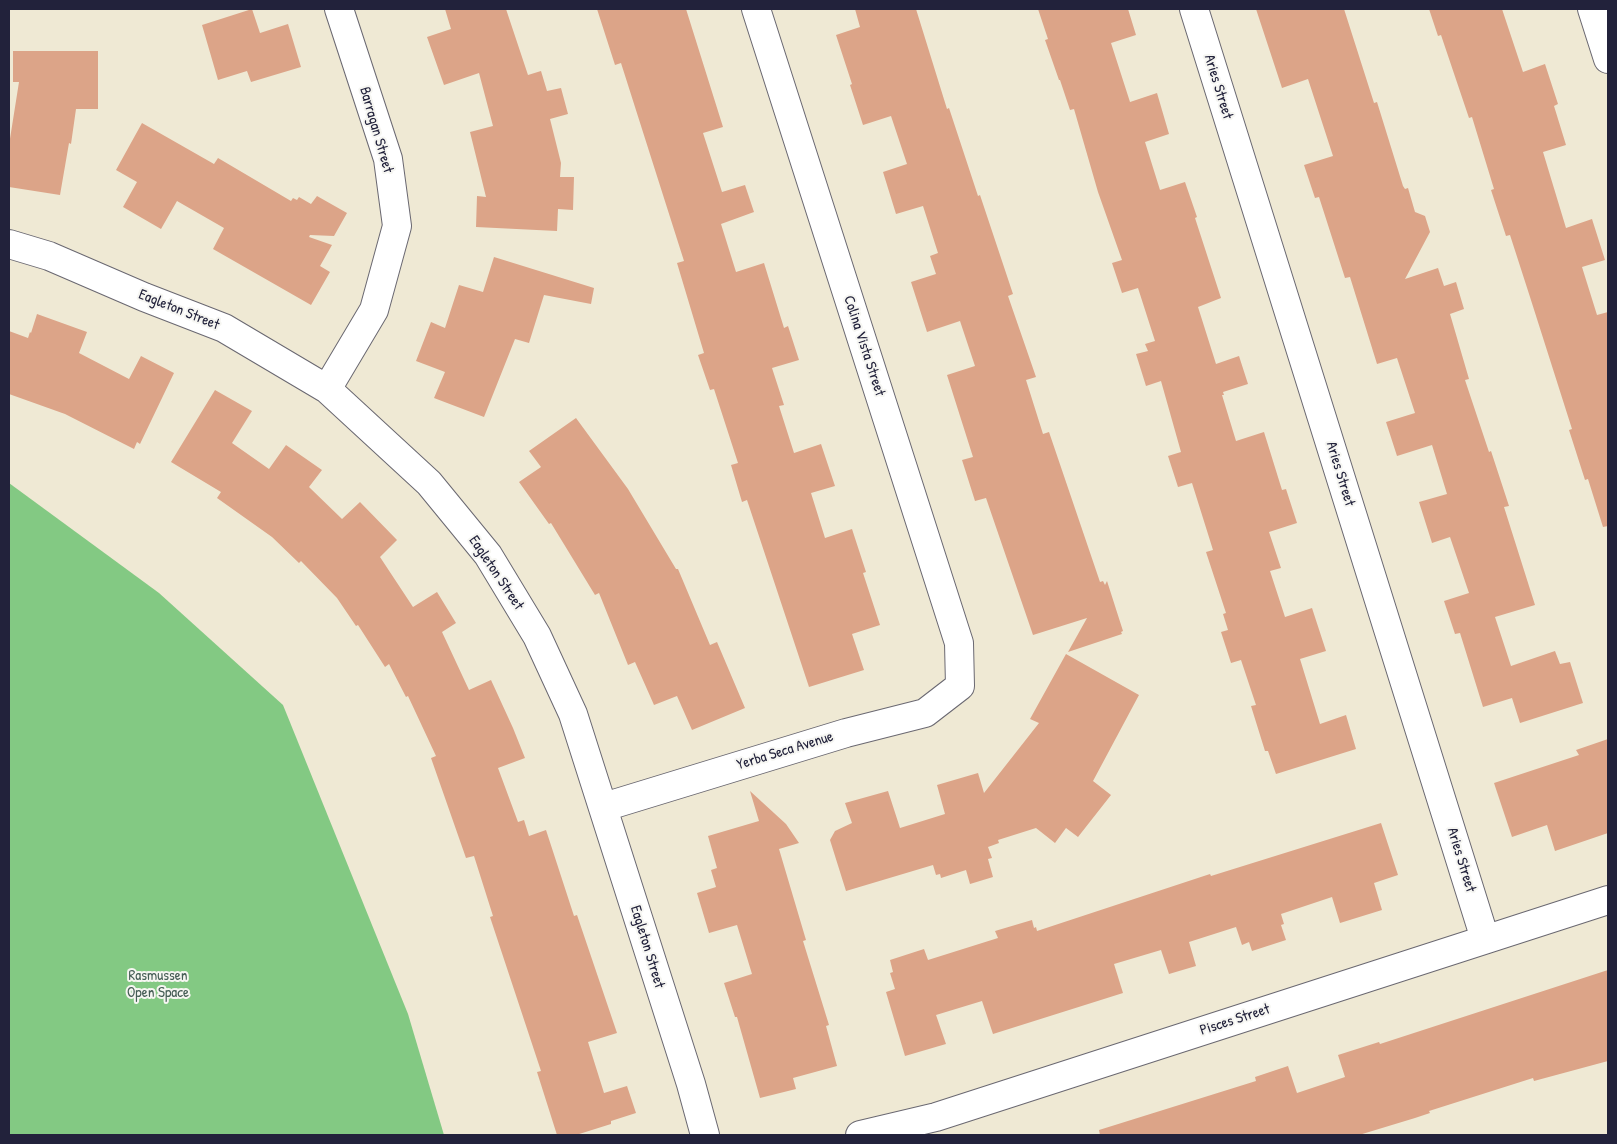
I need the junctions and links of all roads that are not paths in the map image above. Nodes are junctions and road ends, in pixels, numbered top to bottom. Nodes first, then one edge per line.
1 (339, 9) edge
2 (756, 9) edge
3 (1194, 9) edge
4 (1592, 9) edge
5 (1608, 60) edge
6 (9, 244) edge
7 (327, 388) junction
8 (960, 686) joint
9 (604, 807) junction
10 (1608, 900) edge
11 (1485, 939) junction
12 (705, 1135) edge
13 (860, 1135) edge

1 - 7 street, Barragan Street
2 - 8 street, Colina Vista Street
3 - 11 street, Aries Street
4 - 5 street
6 - 7 street, Eagleton Street
7 - 9 street, Eagleton Street
8 - 9 street, Yerba Seca Avenue
9 - 12 street, Eagleton Street
10 - 11 street, Pisces Street
11 - 13 street, Pisces Street

